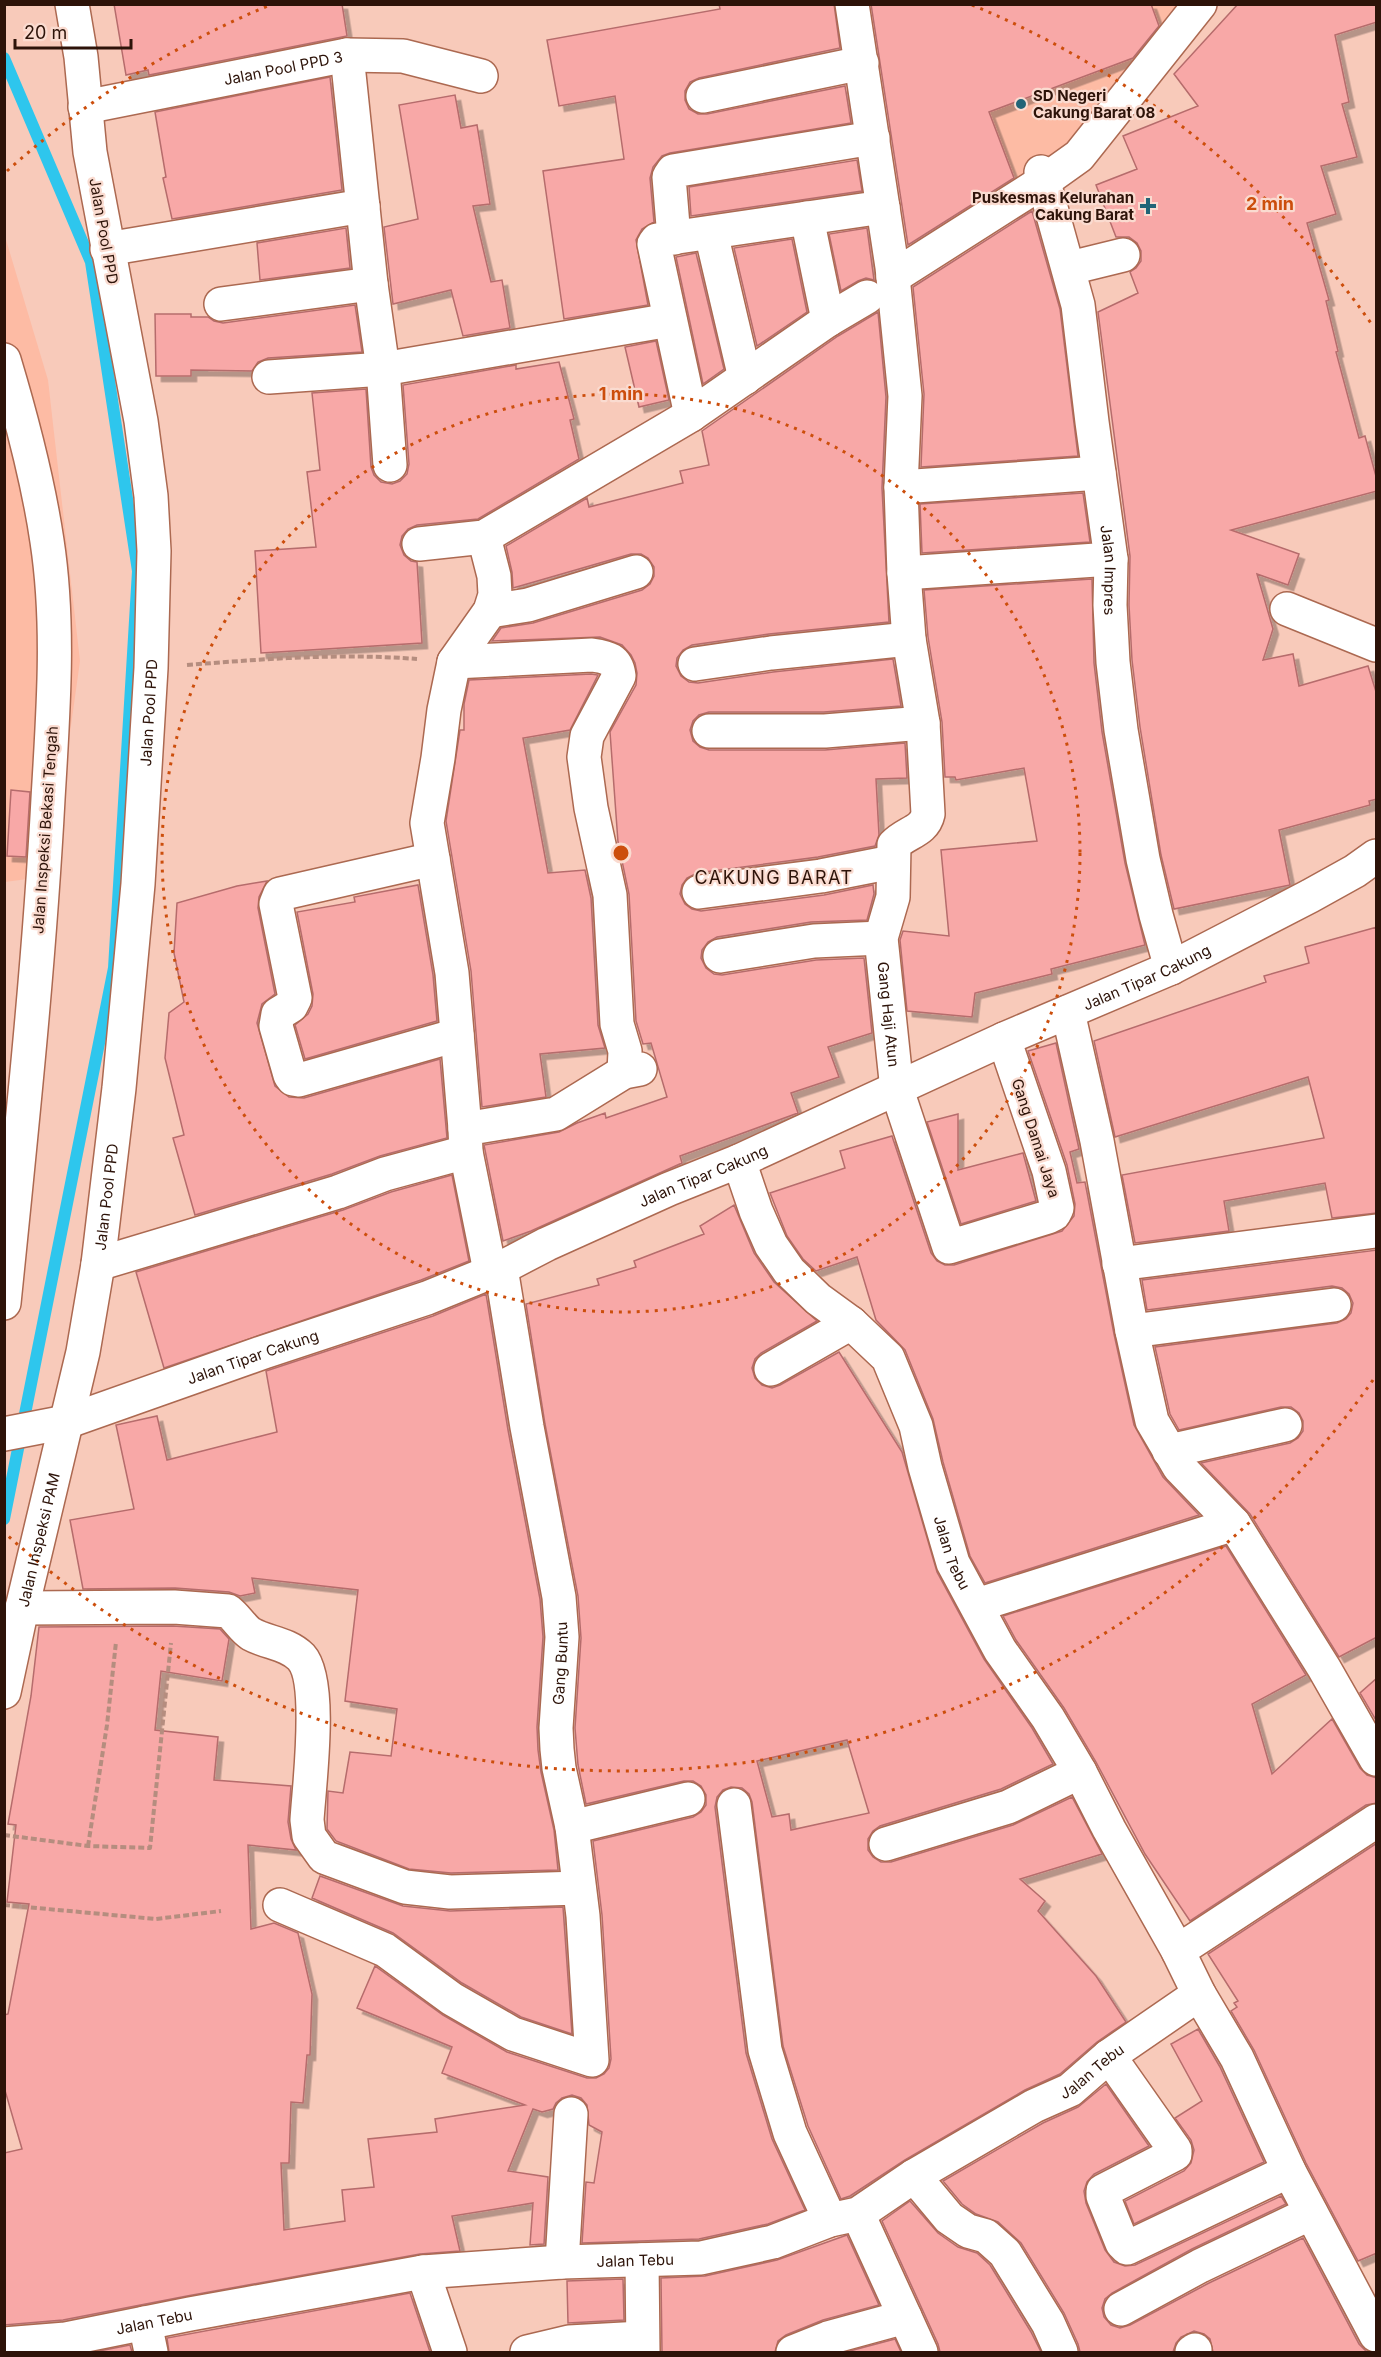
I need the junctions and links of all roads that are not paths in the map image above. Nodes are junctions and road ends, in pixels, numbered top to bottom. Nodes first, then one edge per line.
1 (72, 4) edge
2 (852, 4) edge
3 (1200, 4) edge
4 (348, 55) junction
5 (862, 63) junction
6 (481, 76) dead end
7 (703, 96) dead end
8 (85, 107) junction
9 (873, 138) junction
10 (1043, 176) junction
11 (363, 206) junction
12 (883, 207) junction
13 (807, 218) junction
14 (711, 233) junction
15 (674, 238) junction
16 (107, 249) junction
17 (1123, 255) dead end
18 (1070, 268) junction
19 (893, 277) junction
20 (371, 285) junction
21 (867, 297) dead end
22 (221, 304) dead end
23 (670, 320) junction
24 (828, 320) junction
25 (4, 360) edge
26 (383, 369) junction
27 (269, 377) dead end
28 (745, 378) junction
29 (691, 415) junction
30 (390, 465) dead end
31 (1099, 473) junction
32 (902, 487) junction
33 (484, 537) junction
34 (419, 544) dead end
35 (1111, 559) junction
36 (636, 572) dead end
37 (904, 573) junction
38 (1287, 609) dead end
39 (490, 610) junction
40 (909, 639) junction
41 (1377, 645) edge
42 (454, 662) junction
43 (695, 663) dead end
44 (923, 723) junction
45 (708, 731) dead end
46 (1377, 856) edge
47 (434, 859) junction
48 (892, 862) junction
49 (699, 892) dead end
50 (881, 938) junction
51 (720, 956) dead end
52 (1171, 968) junction
53 (1068, 1012) junction
54 (457, 1035) junction
55 (1004, 1039) junction
56 (897, 1090) junction
57 (466, 1140) junction
58 (739, 1161) junction
59 (1377, 1231) edge
60 (98, 1264) junction
61 (1119, 1264) junction
62 (496, 1270) junction
63 (4, 1303) edge
64 (1334, 1305) dead end
65 (851, 1323) junction
66 (1132, 1331) junction
67 (771, 1369) dead end
68 (60, 1423) junction
69 (1285, 1425) dead end
70 (5, 1434) edge
71 (1169, 1451) junction
72 (1234, 1524) junction
73 (977, 1605) junction
74 (22, 1608) junction
75 (4, 1692) edge
76 (1377, 1759) edge
77 (1080, 1772) junction
78 (688, 1799) dead end
79 (734, 1805) dead end
80 (1377, 1821) edge
81 (572, 1827) junction
82 (886, 1844) dead end
83 (579, 1888) junction
84 (280, 1905) dead end
85 (1178, 1951) junction
86 (1199, 1994) junction
87 (1109, 2056) junction
88 (571, 2114) dead end
89 (1289, 2171) junction
90 (914, 2176) junction
91 (1311, 2213) junction
92 (844, 2217) junction
93 (642, 2260) junction
94 (562, 2262) junction
95 (423, 2272) junction
96 (1121, 2309) dead end
97 (905, 2316) junction
98 (1377, 2335) edge
99 (148, 2338) edge
100 (4, 2344) edge
101 (642, 2345) edge
102 (450, 2352) edge
103 (527, 2352) edge
104 (793, 2352) edge
105 (921, 2352) edge
106 (1061, 2352) edge

1 - 8 street, Jalan Pool PPD
2 - 5 street
3 - 10 street
4 - 6 street, Jalan Pool PPD 3
4 - 8 street, Jalan Pool PPD 3
4 - 11 street
5 - 7 street
5 - 9 street
8 - 16 street, Jalan Pool PPD
9 - 12 street
9 - 15 street
10 - 18 street, Jalan Impres
10 - 19 street
11 - 16 street
11 - 20 street
12 - 13 street
12 - 19 street
13 - 14 street
13 - 24 street
14 - 15 street
14 - 28 street
15 - 23 street
16 - 60 street, Jalan Pool PPD
17 - 18 street
18 - 31 street, Jalan Impres
19 - 32 street
20 - 22 street
20 - 26 street
21 - 24 street
23 - 26 street
23 - 29 street
24 - 28 street
25 - 63 street, Jalan Inspeksi Bekasi Tengah
26 - 27 street
26 - 30 street
28 - 29 street
29 - 33 street
31 - 32 street
31 - 35 street, Jalan Impres
32 - 37 street
33 - 34 street
33 - 39 street
35 - 37 street
35 - 52 street, Jalan Impres
36 - 39 street
37 - 40 street
38 - 41 street
39 - 42 street
40 - 43 street
40 - 44 street
42 - 47 street, Gang Buntu
42 - 57 street
44 - 45 street
44 - 48 street
46 - 52 street, Jalan Tipar Cakung
47 - 54 street, Gang Buntu
47 - 54 street
48 - 49 street
48 - 50 street
50 - 51 street
50 - 56 street, Gang Haji Atun
52 - 53 street, Jalan Tipar Cakung
53 - 55 street, Jalan Tipar Cakung
53 - 61 street
54 - 57 street, Gang Buntu
55 - 56 street, Jalan Tipar Cakung
55 - 56 street, Gang Damai Jaya
56 - 58 street, Jalan Tipar Cakung
57 - 60 street
57 - 62 street, Gang Buntu
58 - 62 street, Jalan Tipar Cakung
58 - 65 street, Jalan Tebu
59 - 61 street
60 - 68 street, Jalan Pool PPD
61 - 66 street
62 - 68 street, Jalan Tipar Cakung
62 - 81 street, Gang Buntu
64 - 66 street
65 - 67 street
65 - 73 street, Jalan Tebu
66 - 71 street
68 - 70 street, Jalan Tipar Cakung
68 - 74 street, Jalan Inspeksi PAM
69 - 71 street
71 - 72 street
72 - 73 street
72 - 76 street
73 - 77 street, Jalan Tebu
74 - 75 street, Jalan Inspeksi PAM
74 - 83 street
77 - 82 street
77 - 85 street, Jalan Tebu
78 - 81 street
79 - 92 street
80 - 85 street
81 - 83 street, Gang Buntu
83 - 84 street, Gang Buntu
85 - 86 street, Jalan Tebu
86 - 87 street, Jalan Tebu
86 - 89 street, Jalan Tebu
87 - 89 street
87 - 90 street, Jalan Tebu
88 - 94 street
89 - 91 street, Jalan Tebu
90 - 92 street, Jalan Tebu
90 - 106 street
91 - 96 street
91 - 98 street, Jalan Tebu
92 - 93 street, Jalan Tebu
92 - 97 street
93 - 94 street, Jalan Tebu
93 - 101 street
94 - 95 street, Jalan Tebu
95 - 99 street, Jalan Tebu
95 - 102 street
97 - 104 street
97 - 105 street
99 - 100 street, Jalan Tebu
101 - 103 street

